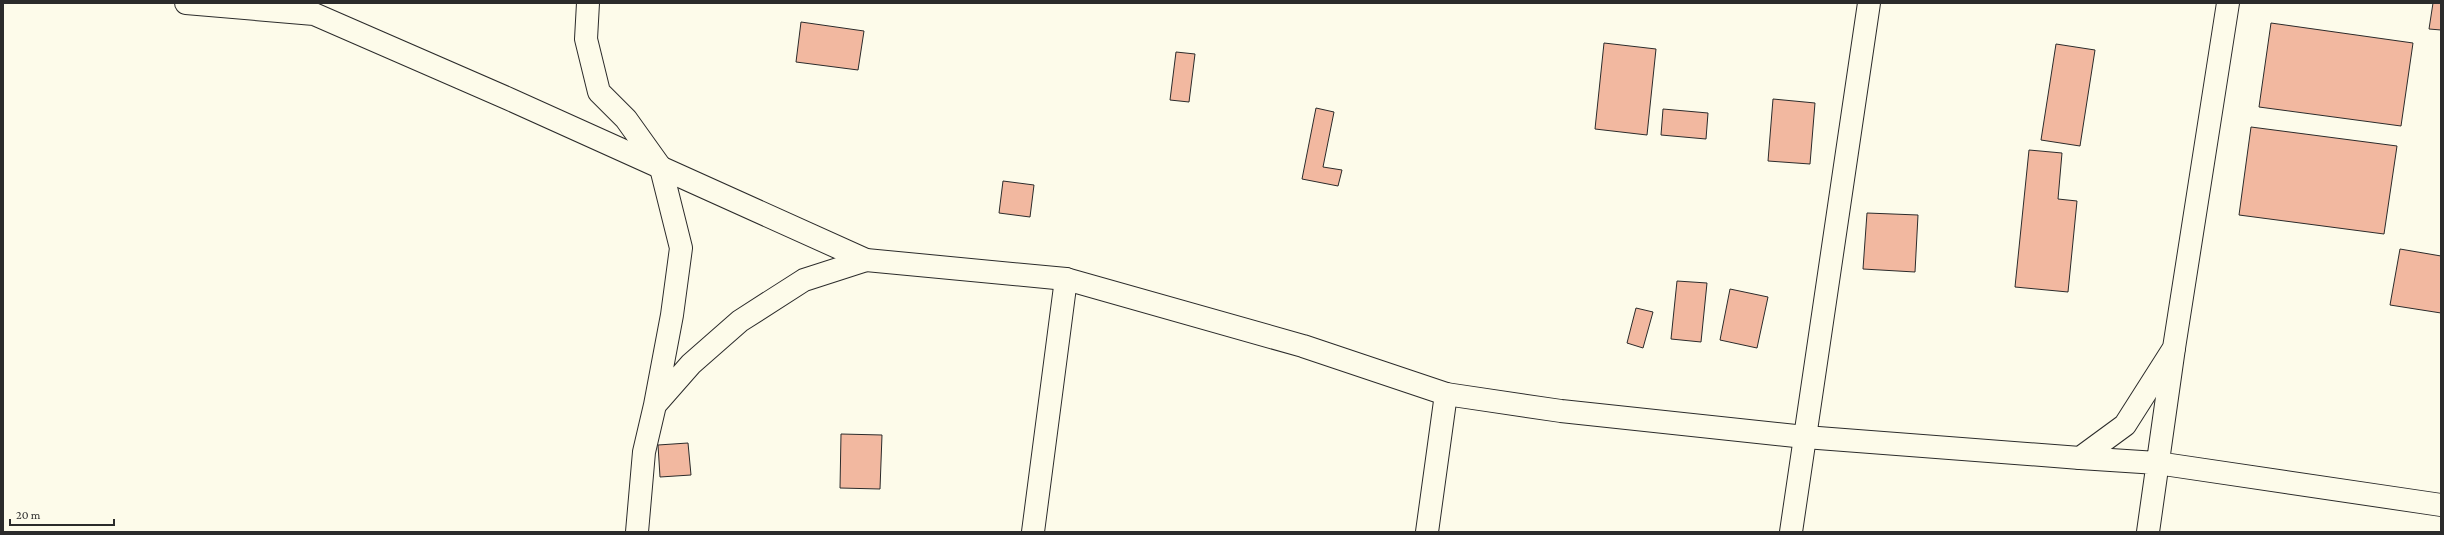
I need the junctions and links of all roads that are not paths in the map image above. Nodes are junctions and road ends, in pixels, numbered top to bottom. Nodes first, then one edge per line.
1 (186, 3) edge
2 (588, 3) edge
3 (1869, 3) edge
4 (2228, 3) edge
5 (661, 168) junction
6 (866, 260) junction
7 (1066, 279) junction
8 (2174, 348) junction
9 (1446, 394) junction
10 (655, 405) junction
11 (1804, 437) junction
12 (2080, 458) junction
13 (2157, 463) junction
14 (2441, 505) edge
15 (637, 532) edge
16 (1033, 532) edge
17 (1427, 532) edge
18 (1791, 532) edge
19 (2148, 532) edge

1 - 5 street
2 - 5 street
3 - 11 street
4 - 8 street
5 - 6 street
5 - 10 street
6 - 7 street
6 - 10 street
7 - 9 street
7 - 16 street
8 - 12 street
8 - 13 street
9 - 11 street
9 - 17 street
10 - 15 street
11 - 12 street
11 - 18 street
12 - 13 street
13 - 14 street
13 - 19 street

